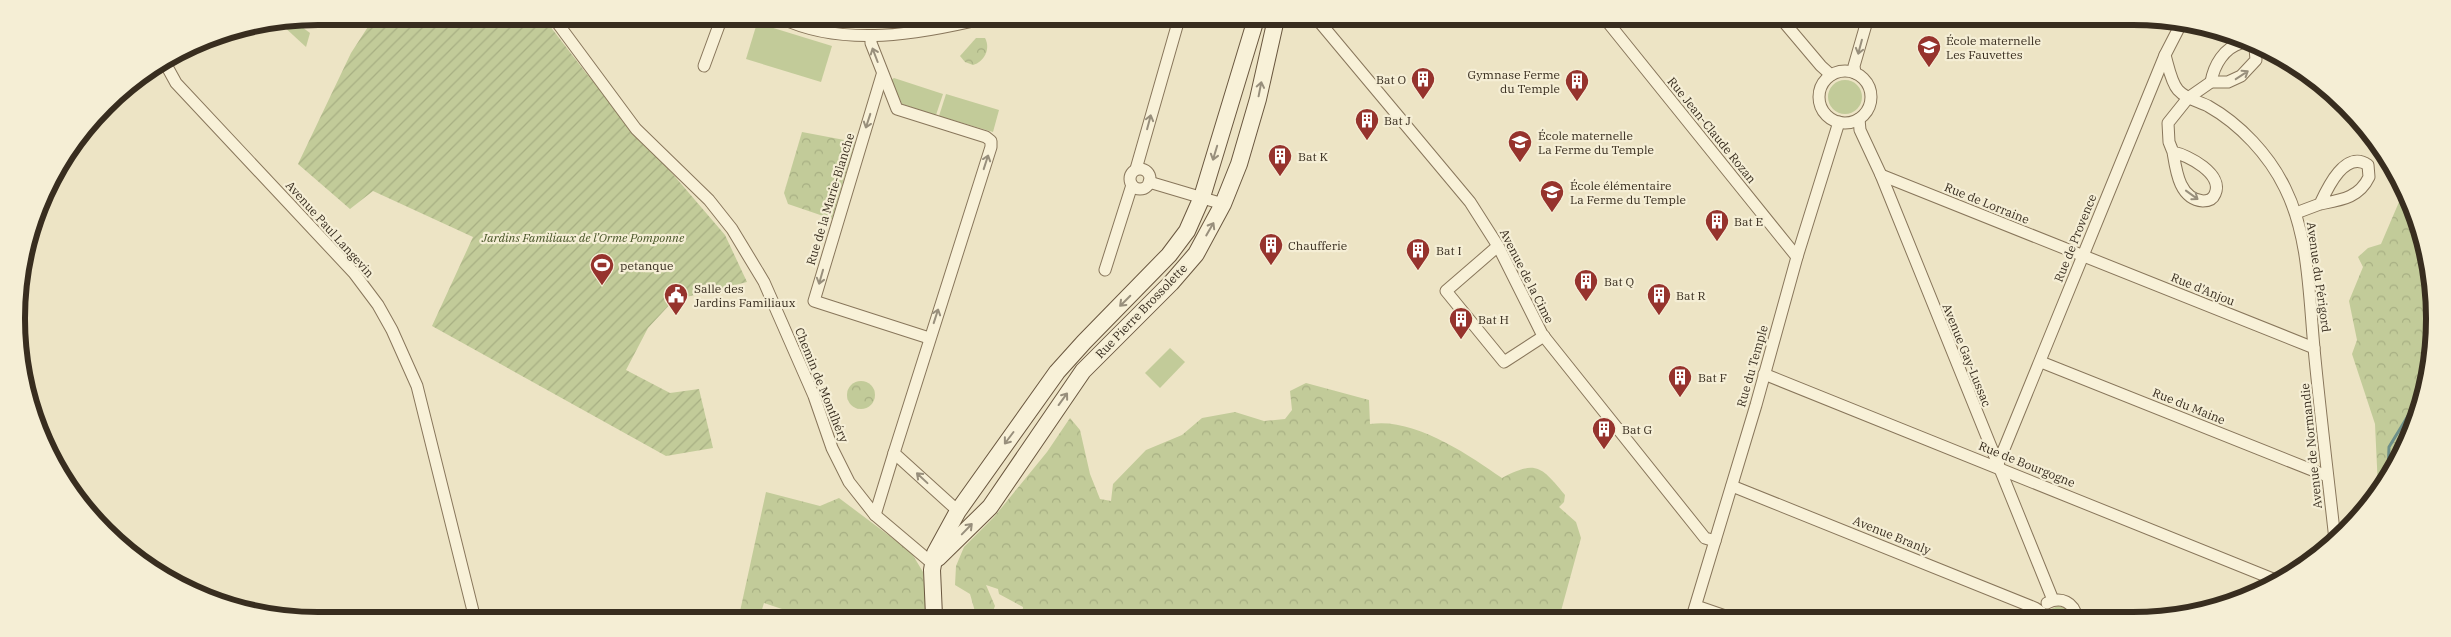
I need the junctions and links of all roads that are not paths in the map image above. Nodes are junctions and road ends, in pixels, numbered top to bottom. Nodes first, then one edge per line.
1 (559, 25) edge
2 (719, 25) edge
3 (802, 25) edge
4 (950, 25) edge
5 (1177, 25) edge
6 (1254, 25) edge
7 (1275, 25) edge
8 (1322, 25) edge
9 (1610, 25) edge
10 (1787, 25) edge
11 (1866, 25) edge
12 (2178, 29) edge
13 (871, 36) junction
14 (2239, 45) edge
15 (2255, 52) edge
16 (2165, 55) junction
17 (704, 66) dead end
18 (167, 67) edge
19 (1855, 73) junction
20 (882, 75) junction
21 (1831, 75) junction
22 (2211, 82) junction
23 (2188, 98) junction
24 (1859, 119) junction
25 (1839, 122) junction
26 (2173, 152) junction
27 (1136, 169) junction
28 (1881, 175) junction
29 (1149, 182) junction
30 (1132, 185) junction
31 (1202, 196) junction
32 (1223, 204) junction
33 (2320, 204) junction
34 (2296, 213) junction
35 (1498, 246) junction
36 (2083, 255) junction
37 (1797, 257) junction
38 (1105, 270) dead end
39 (1544, 336) junction
40 (929, 338) junction
41 (2314, 348) junction
42 (2041, 362) junction
43 (1764, 374) junction
44 (894, 453) junction
45 (1997, 466) junction
46 (2328, 476) junction
47 (1732, 486) junction
48 (958, 511) junction
49 (875, 515) junction
50 (2334, 532) edge
51 (1715, 541) junction
52 (933, 564) junction
53 (2270, 578) edge
54 (2053, 600) junction
55 (473, 612) edge
56 (934, 612) edge
57 (1694, 612) edge
58 (2038, 612) edge
59 (2043, 612) edge
60 (2075, 612) edge

1 - 49 street, Chemin de Montlhéry
2 - 17 street
3 - 13 street
4 - 13 street
27 -> 5 street
6 -> 31 main road, Rue Pierre Brossolette
32 -> 7 main road, Rue Pierre Brossolette
8 - 35 street, Avenue de la Cime
9 - 37 street, Rue Jean-Claude Rozan
10 - 21 street
11 -> 19 street
12 - 16 street, Rue de Provence
20 -> 13 street
14 - 22 street
22 -> 15 street
16 - 23 street, Avenue du Périgord
16 - 36 street, Rue de Provence
18 - 55 street, Avenue Paul Langevin
19 - 21 street
19 - 24 street
40 -> 20 street
20 -> 40 street, Rue de la Marie-Blanche
21 - 25 street
22 - 23 street
23 - 26 street
23 - 34 street, Avenue du Périgord
24 - 25 street
24 - 28 street, Avenue Gay-Lussac
25 - 37 street, Rue du Temple
26 -> 26 street
27 - 29 street
27 - 30 street
28 - 36 street, Rue de Lorraine
28 - 45 street, Avenue Gay-Lussac
29 - 30 street
29 - 31 street
30 - 38 street
31 - 32 street
31 -> 48 main road, Rue Pierre Brossolette
52 -> 32 main road, Rue Pierre Brossolette
33 - 33 street
33 - 34 street
34 - 41 street, Avenue du Périgord
35 - 39 street, Avenue de la Cime
35 - 39 street
36 - 41 street, Rue d'Anjou
36 - 42 street, Rue de Provence
37 - 43 street, Rue du Temple
39 - 51 street, Avenue de la Cime
40 - 44 street
41 - 46 street, Avenue de Normandie
42 - 45 street, Rue de Provence
42 - 46 street, Rue du Maine
43 - 45 street, Rue de Bourgogne
43 - 47 street, Rue du Temple
48 -> 44 street
44 - 49 street
45 - 53 street, Rue de Bourgogne
45 - 54 street, Avenue Gay-Lussac
46 - 50 street, Avenue de Normandie
47 - 51 street, Rue du Temple
47 - 58 street, Avenue Branly
48 - 52 main road, Rue Pierre Brossolette
49 - 52 street, Chemin de Montlhéry
51 - 57 street, Rue du Temple
52 - 56 main road, Rue Pierre Brossolette
54 - 59 street
54 - 60 street

